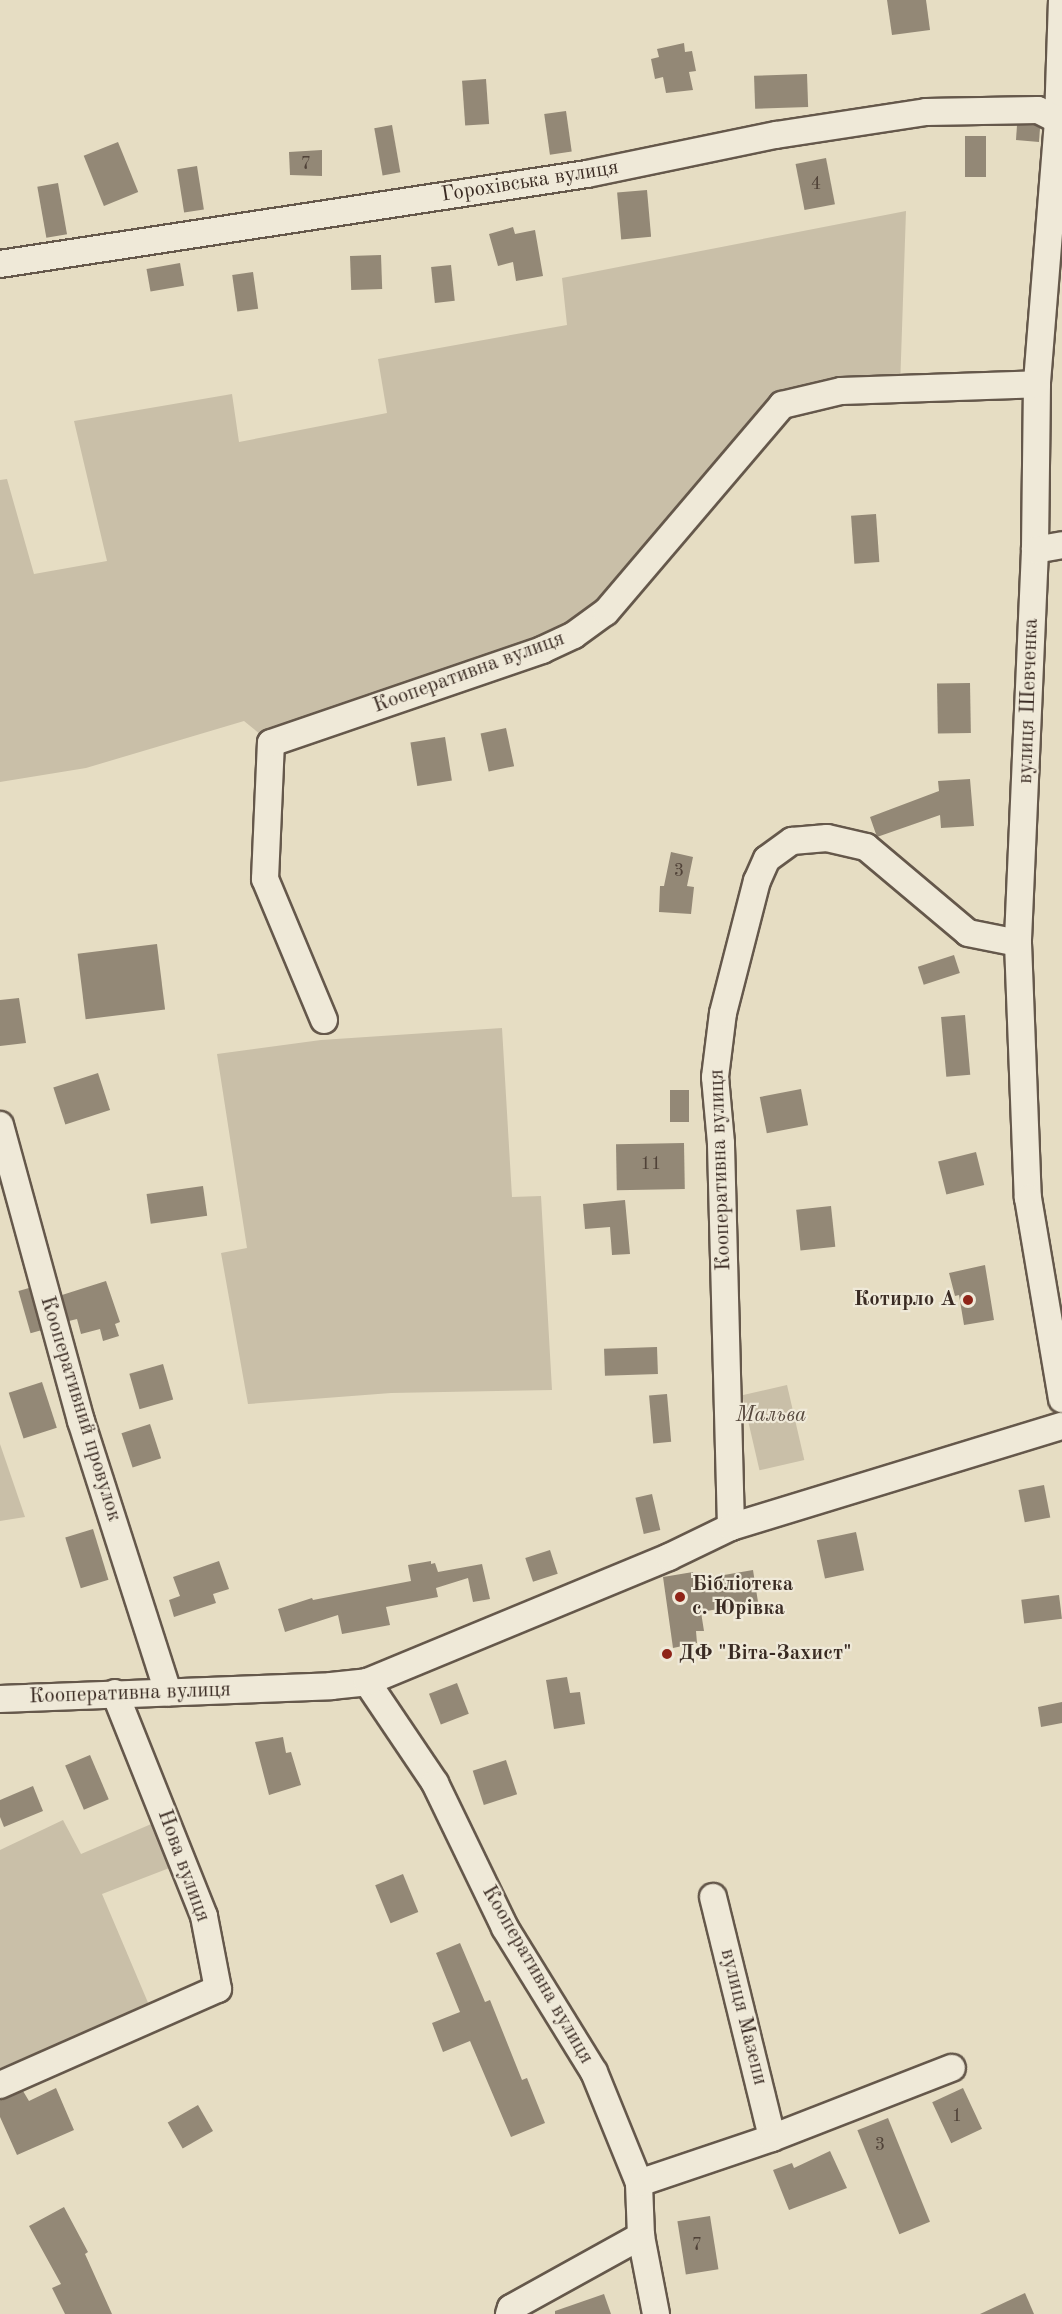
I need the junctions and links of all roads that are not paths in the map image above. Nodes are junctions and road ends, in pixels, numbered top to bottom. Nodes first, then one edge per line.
1 (1062, 0) edge
2 (1060, 122) edge
3 (0, 264) edge
4 (1037, 384) junction
5 (1062, 544) edge
6 (1035, 550) junction
7 (1018, 943) junction
8 (324, 1020) dead end
9 (0, 1125) edge
10 (1059, 1361) edge
11 (1062, 1399) edge
12 (1062, 1426) edge
13 (731, 1527) junction
14 (367, 1682) junction
15 (168, 1692) junction
16 (116, 1693) junction
17 (0, 1699) edge
18 (713, 1897) dead end
19 (951, 2068) dead end
20 (0, 2085) edge
21 (772, 2138) junction
22 (639, 2183) junction
23 (641, 2236) junction
24 (509, 2314) edge
25 (656, 2314) edge

1 - 2 street, вулиця Шевченка
2 - 3 street, Горохівська вулиця
2 - 4 street, вулиця Шевченка
4 - 6 street, вулиця Шевченка
4 - 8 street, Кооперативна вулиця
5 - 6 street
6 - 7 street, вулиця Шевченка
7 - 10 street, вулиця Шевченка
7 - 13 street, Кооперативна вулиця
9 - 15 street, Кооперативний провулок
10 - 11 street, вулиця Шевченка
12 - 13 street, Кооперативна вулиця
13 - 14 street, Кооперативна вулиця
14 - 15 street, Кооперативна вулиця
14 - 22 street, Кооперативна вулиця
15 - 16 street, Кооперативна вулиця
16 - 17 street, Кооперативна вулиця
16 - 20 street, Нова вулиця
18 - 21 street, вулиця Мазепи
19 - 21 street
21 - 22 street
22 - 23 street
23 - 24 street
23 - 25 street

